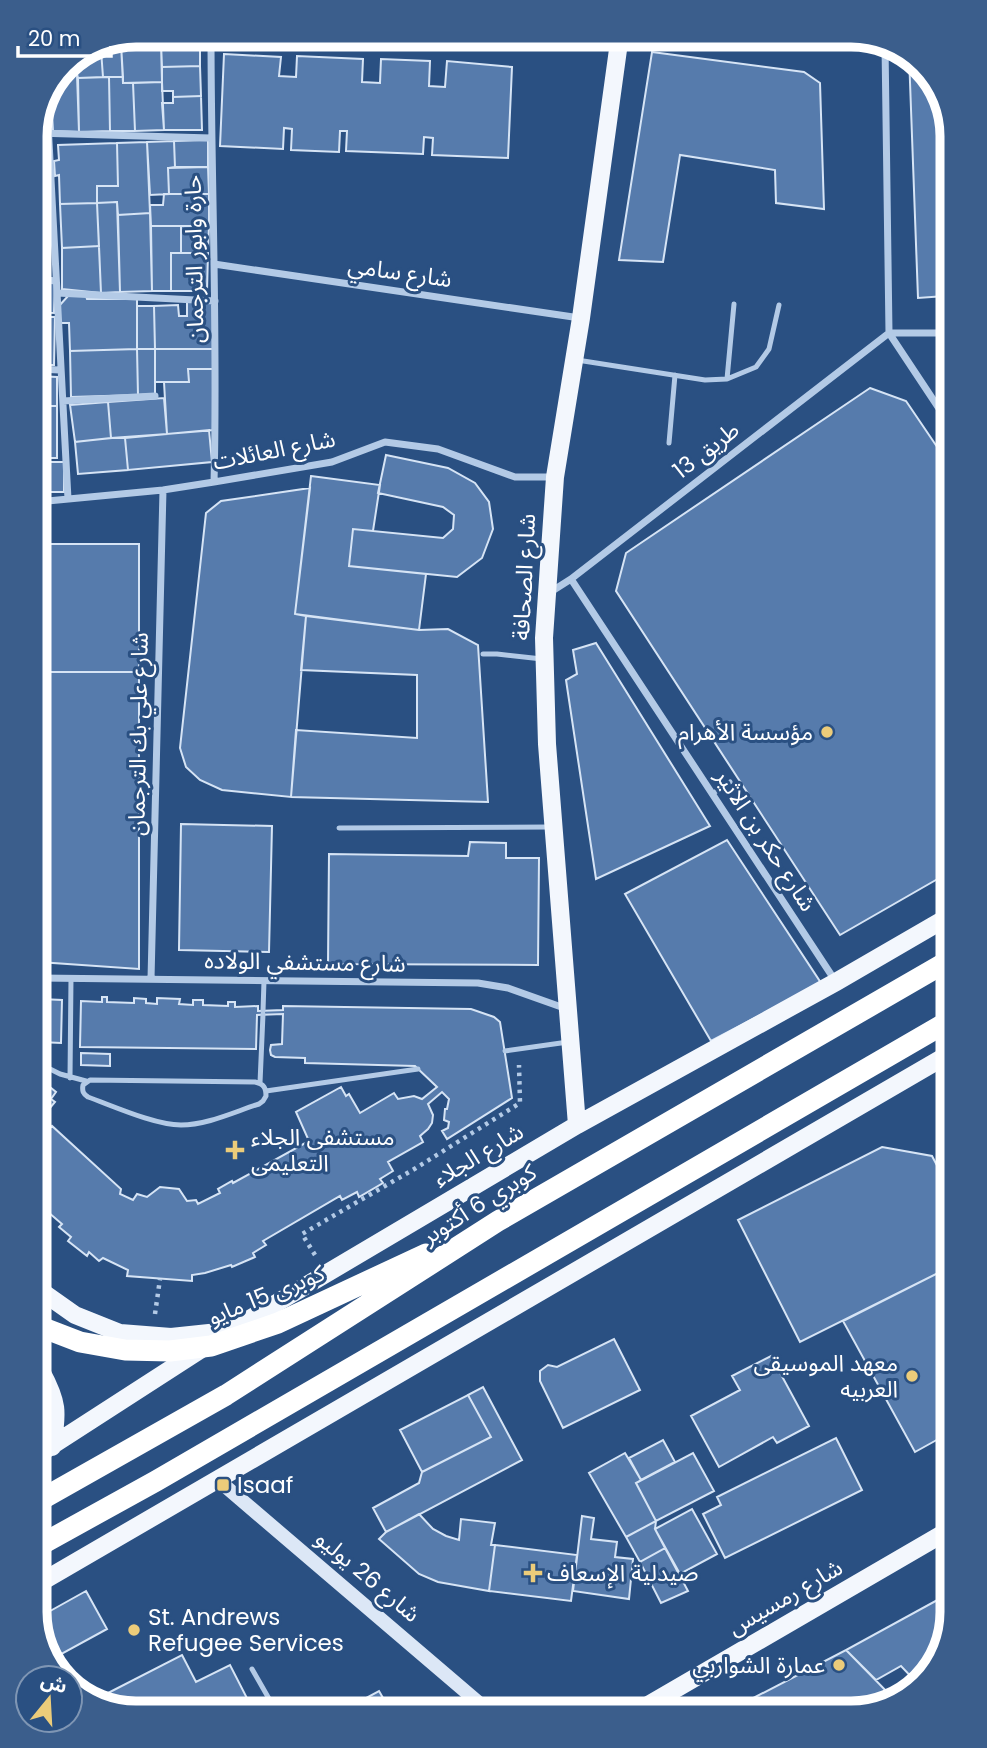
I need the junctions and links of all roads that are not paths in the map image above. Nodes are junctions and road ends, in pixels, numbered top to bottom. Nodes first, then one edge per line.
1 (211, 47) edge
2 (618, 47) edge
3 (884, 54) edge
4 (48, 123) edge
5 (49, 133) junction
6 (211, 138) junction
7 (214, 264) junction
8 (47, 280) edge
9 (57, 281) junction
10 (57, 293) junction
11 (215, 301) junction
12 (734, 304) dead end
13 (779, 305) dead end
14 (581, 318) junction
15 (889, 333) junction
16 (940, 333) edge
17 (574, 360) junction
18 (47, 369) edge
19 (60, 370) junction
20 (675, 375) junction
21 (727, 379) junction
22 (155, 396) dead end
23 (63, 401) junction
24 (940, 410) edge
25 (669, 443) dead end
26 (555, 478) junction
27 (214, 482) junction
28 (163, 490) junction
29 (68, 499) junction
30 (47, 501) edge
31 (571, 579) junction
32 (546, 596) junction
33 (483, 654) dead end
34 (544, 660) junction
35 (730, 782) dead end
36 (712, 794) junction
37 (555, 827) junction
38 (339, 828) dead end
39 (940, 922) edge
40 (940, 966) edge
41 (47, 978) edge
42 (71, 978) junction
43 (151, 979) junction
44 (264, 981) junction
45 (836, 982) junction
46 (567, 1009) junction
47 (940, 1026) edge
48 (571, 1041) junction
49 (505, 1051) dead end
50 (940, 1059) edge
51 (47, 1069) edge
52 (418, 1069) dead end
53 (70, 1078) junction
54 (86, 1081) junction
55 (260, 1083) junction
56 (266, 1091) junction
57 (577, 1125) junction
58 (498, 1221) junction
59 (47, 1296) edge
60 (47, 1329) edge
61 (231, 1330) junction
62 (47, 1382) edge
63 (47, 1449) edge
64 (218, 1480) junction
65 (47, 1496) edge
66 (940, 1534) edge
67 (47, 1541) edge
68 (47, 1579) edge
69 (252, 1669) dead end
70 (270, 1701) edge
71 (477, 1701) edge
72 (655, 1701) edge

1 - 6 street, حارة وابور الترجمان
2 - 14 main road, شارع الصحافة
3 - 15 street
4 - 5 street
5 - 6 street
5 - 9 street
6 - 7 street, حارة وابور الترجمان
7 - 11 street, حارة وابور الترجمان
7 - 14 street, شارع سامي
8 - 9 street
9 - 10 street
10 - 11 street
10 - 19 street
11 - 27 street, حارة وابور الترجمان
12 - 21 lane
13 - 21 lane
14 - 17 main road, شارع الصحافة
15 - 16 street
15 - 24 street
15 - 31 street, طريق 13
17 - 20 lane
17 - 26 main road, شارع الصحافة
18 - 19 street
19 - 23 street
20 - 21 lane
20 - 25 lane
22 - 23 street
23 - 29 street
26 - 27 street, شارع العائلات
26 - 32 main road, شارع الصحافة
27 - 28 street, شارع العائلات
28 - 29 street, شارع العائلات
28 - 43 street, شارع علي بك الترجمان
29 - 30 street, شارع العائلات
31 - 32 street, طريق 13
31 - 36 street, شارع حكر بن الاثير
32 - 34 main road, شارع الصحافة
33 - 34 lane
34 - 37 main road, شارع الصحافة
35 - 36 lane
36 - 45 street, شارع حكر بن الاثير
37 - 38 lane
37 - 46 main road, شارع الصحافة
39 - 45 main road, شارع الجلاء
40 - 58 highway, كوبري 6 أكتوبر, bridge
41 - 42 street, شارع مستشفي الولاده
42 - 43 street, شارع مستشفي الولاده
42 - 53 lane
43 - 44 street, شارع مستشفي الولاده
44 - 46 street, شارع مستشفي الولاده
44 - 55 lane
45 - 57 main road, شارع الجلاء
46 - 48 main road, شارع الصحافة
47 - 67 highway, bridge
48 - 49 lane
48 - 57 main road, شارع الصحافة
50 - 64 main road
51 - 53 lane
52 - 56 lane
53 - 54 lane
54 - 55 lane
54 - 56 lane
55 - 56 lane
57 - 61 main road, شارع الجلاء
58 - 60 highway, كوبرى 15 مايو, bridge
58 - 65 highway, كوبري 6 أكتوبر, bridge
59 - 61 main road
61 - 63 main road, شارع الجلاء
62 - 63 main road
64 - 68 main road
64 - 71 main road, شارع 26 يوليو
66 - 72 main road, شارع رمسيس
69 - 70 lane

